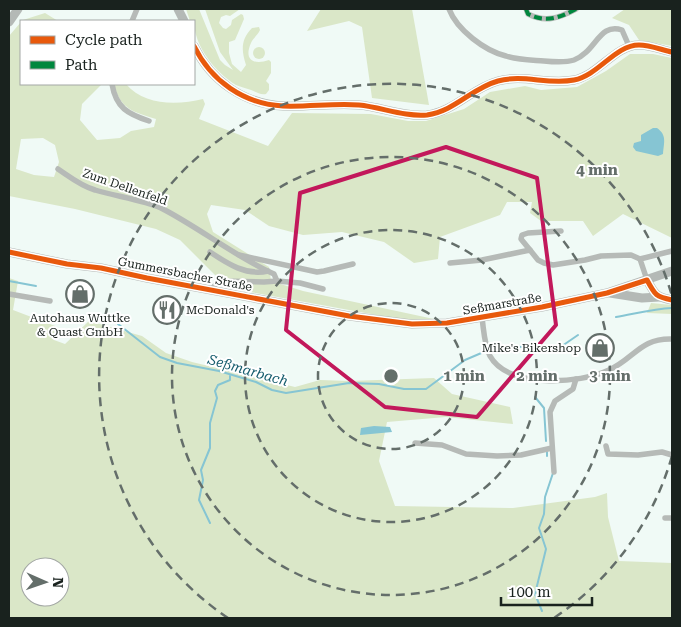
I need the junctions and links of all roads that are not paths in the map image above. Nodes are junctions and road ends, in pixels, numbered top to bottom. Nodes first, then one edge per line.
1 (18, 9) edge
2 (450, 9) edge
3 (526, 9) edge
4 (576, 9) edge
5 (9, 22) edge
6 (629, 46) junction
7 (195, 48) edge
8 (672, 52) edge
9 (112, 85) edge
10 (149, 121) dead end
11 (58, 169) dead end
12 (562, 231) dead end
13 (530, 250) junction
14 (672, 251) edge
15 (9, 252) edge
16 (210, 252) dead end
17 (237, 255) junction
18 (640, 259) junction
19 (450, 263) dead end
20 (353, 264) dead end
21 (268, 271) junction
22 (672, 271) edge
23 (647, 280) junction
24 (277, 281) junction
25 (211, 290) junction
26 (324, 290) dead end
27 (607, 293) junction
28 (9, 294) edge
29 (659, 297) junction
30 (672, 300) edge
31 (50, 301) dead end
32 (358, 317) joint
33 (482, 318) junction
34 (672, 339) edge
35 (576, 380) junction
36 (415, 443) dead end
37 (606, 446) dead end
38 (552, 448) junction
39 (672, 455) edge
40 (554, 472) dead end

1 - 5 main road
2 - 6 street
3 - 4 street
6 - 7 main road
6 - 8 main road
9 - 10 street
11 - 17 street, Zum Dellenfeld
12 - 13 street
13 - 18 street
13 - 19 street
14 - 18 street
15 - 25 main road, Gummersbacher Straße
16 - 21 street
17 - 20 street, Zum Dellenfeld
17 - 21 street, Zum Dellenfeld
18 - 23 street
21 - 24 street, Zum Dellenfeld
22 - 23 main road, Seßmarstraße
23 - 27 main road, Seßmarstraße
23 - 29 main road
24 - 25 street
24 - 26 street
25 - 32 main road, Gummersbacher Straße
27 - 29 main road
27 - 33 main road, Seßmarstraße
28 - 31 street
29 - 30 main road
32 - 33 main road, Seßmarstraße
33 - 35 street
34 - 35 street
35 - 38 street
36 - 38 street
37 - 39 street
38 - 40 street

